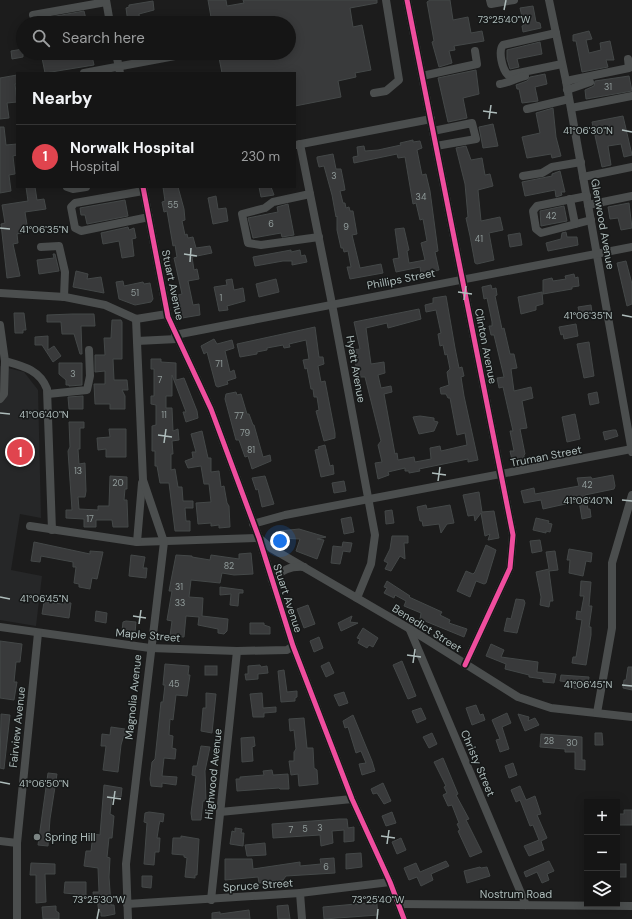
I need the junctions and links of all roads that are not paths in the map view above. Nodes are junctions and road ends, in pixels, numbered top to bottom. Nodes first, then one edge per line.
1 (386, 0) edge
2 (407, 0) edge
3 (490, 0) edge
4 (514, 0) edge
5 (548, 0) edge
6 (106, 1) edge
7 (34, 15) dead end
8 (109, 16) edge
9 (556, 33) junction
10 (475, 51) dead end
11 (628, 59) dead end
12 (118, 60) edge
13 (162, 60) edge
14 (563, 66) junction
15 (120, 70) edge
16 (98, 72) edge
17 (632, 73) edge
18 (422, 76) junction
19 (566, 81) junction
20 (500, 84) dead end
21 (568, 90) junction
22 (374, 93) dead end
23 (632, 96) edge
24 (569, 99) junction
25 (571, 108) junction
26 (527, 109) dead end
27 (431, 119) junction
28 (433, 131) junction
29 (298, 144) edge
30 (436, 146) junction
31 (581, 162) junction
32 (632, 167) edge
33 (523, 176) dead end
34 (583, 177) junction
35 (143, 189) edge
36 (310, 194) junction
37 (587, 196) junction
38 (632, 196) edge
39 (570, 199) junction
40 (588, 205) junction
41 (148, 217) junction
42 (591, 220) junction
43 (575, 224) junction
44 (319, 237) junction
45 (42, 247) dead end
46 (632, 247) edge
47 (597, 254) junction
48 (463, 279) junction
49 (0, 293) edge
50 (64, 297) junction
51 (332, 304) junction
52 (167, 314) junction
53 (136, 319) junction
54 (0, 325) edge
55 (176, 337) junction
56 (137, 341) junction
57 (89, 350) dead end
58 (5, 361) junction
59 (48, 394) junction
60 (0, 399) edge
61 (632, 450) edge
62 (500, 475) junction
63 (143, 480) junction
64 (632, 495) edge
65 (369, 500) junction
66 (253, 524) junction
67 (30, 526) dead end
68 (52, 530) junction
69 (259, 538) junction
70 (137, 542) junction
71 (164, 542) junction
72 (306, 567) junction
73 (272, 580) junction
74 (357, 598) junction
75 (0, 627) edge
76 (410, 629) junction
77 (38, 633) junction
78 (293, 646) junction
79 (150, 648) junction
80 (237, 651) junction
81 (465, 665) junction
82 (597, 713) junction
83 (632, 717) edge
84 (352, 799) junction
85 (220, 812) junction
86 (0, 841) edge
87 (17, 843) junction
88 (390, 882) junction
89 (300, 893) junction
90 (211, 900) junction
91 (126, 904) junction
92 (400, 904) junction
93 (526, 905) junction
94 (632, 906) edge
95 (17, 919) edge
96 (128, 919) edge
97 (302, 919) edge
98 (404, 919) edge

1 - 22 street
2 - 18 street, Clinton Avenue
3 - 4 street
5 - 9 street, Glenwood Avenue
6 - 7 street
6 - 8 street
9 - 14 street, Glenwood Avenue
9 - 14 street
10 - 18 street
11 - 19 street
12 - 15 street
13 - 15 street
14 - 19 street, Glenwood Avenue
14 - 20 street
15 - 16 street
17 - 21 street
18 - 27 street, Clinton Avenue
19 - 21 street, Glenwood Avenue
21 - 24 street, Glenwood Avenue
23 - 25 street
24 - 25 street, Glenwood Avenue
24 - 26 street
25 - 31 street, Glenwood Avenue
27 - 28 street, Clinton Avenue
27 - 29 street
28 - 30 street, Clinton Avenue
28 - 30 street
29 - 36 street, Hyatt Avenue
30 - 48 street, Clinton Avenue
31 - 33 street
31 - 34 street, Glenwood Avenue
32 - 34 street
34 - 37 street, Glenwood Avenue
35 - 41 street, Stuart Avenue
35 - 41 street
36 - 44 street, Hyatt Avenue
36 - 44 street
37 - 39 street
37 - 40 street, Glenwood Avenue
38 - 40 street
39 - 43 street
39 - 43 street
40 - 42 street, Glenwood Avenue
41 - 52 street, Stuart Avenue
42 - 43 street
42 - 47 street, Glenwood Avenue
44 - 51 street, Hyatt Avenue
45 - 50 street
46 - 47 street, Phillips Street
47 - 48 street, Phillips Street
47 - 61 street, Glenwood Avenue
48 - 51 street, Phillips Street
48 - 62 street, Clinton Avenue
49 - 50 street
50 - 53 street
51 - 55 street, Phillips Street
51 - 65 street, Hyatt Avenue
52 - 53 street
52 - 55 street, Stuart Avenue
53 - 56 street, Magnolia Avenue
54 - 58 street
55 - 56 street, Phillips Street
55 - 66 street, Stuart Avenue
56 - 63 street, Magnolia Avenue
57 - 59 street
58 - 59 street
58 - 60 street
59 - 68 street
61 - 62 street, Truman Street
62 - 65 street, Truman Street
62 - 81 street, Clinton Avenue
63 - 70 street, Magnolia Avenue
63 - 71 street, Magnolia Avenue
64 - 82 street
65 - 66 street, Truman Street
65 - 74 street, Hyatt Avenue
66 - 69 street, Stuart Avenue
67 - 68 street
68 - 70 street
69 - 71 street
69 - 72 street, Benedict Street
69 - 73 street, Stuart Avenue
70 - 71 street
71 - 79 street, Magnolia Avenue
72 - 73 street
72 - 74 street, Benedict Street
73 - 78 street, Stuart Avenue
74 - 76 street, Benedict Street
75 - 77 street, Maple Street
76 - 81 street, Benedict Street
76 - 93 street, Christy Street
77 - 79 street, Maple Street
77 - 87 street, Fairview Avenue
78 - 80 street, Maple Street
78 - 84 street, Stuart Avenue
79 - 80 street, Maple Street
79 - 91 street, Magnolia Avenue
80 - 85 street, Highwood Avenue
81 - 82 street, Benedict Street
82 - 83 street, Benedict Street
84 - 85 street
84 - 88 street, Stuart Avenue
85 - 90 street, Highwood Avenue
86 - 87 street
87 - 95 street, Fairview Avenue
88 - 89 street, Spruce Street
88 - 92 street, Stuart Avenue
89 - 90 street, Spruce Street
89 - 97 street
90 - 91 street, Spruce Street
91 - 96 street, Magnolia Avenue
92 - 93 street, Nostrum Road
92 - 98 street, Stuart Avenue
93 - 94 street, Nostrum Road

